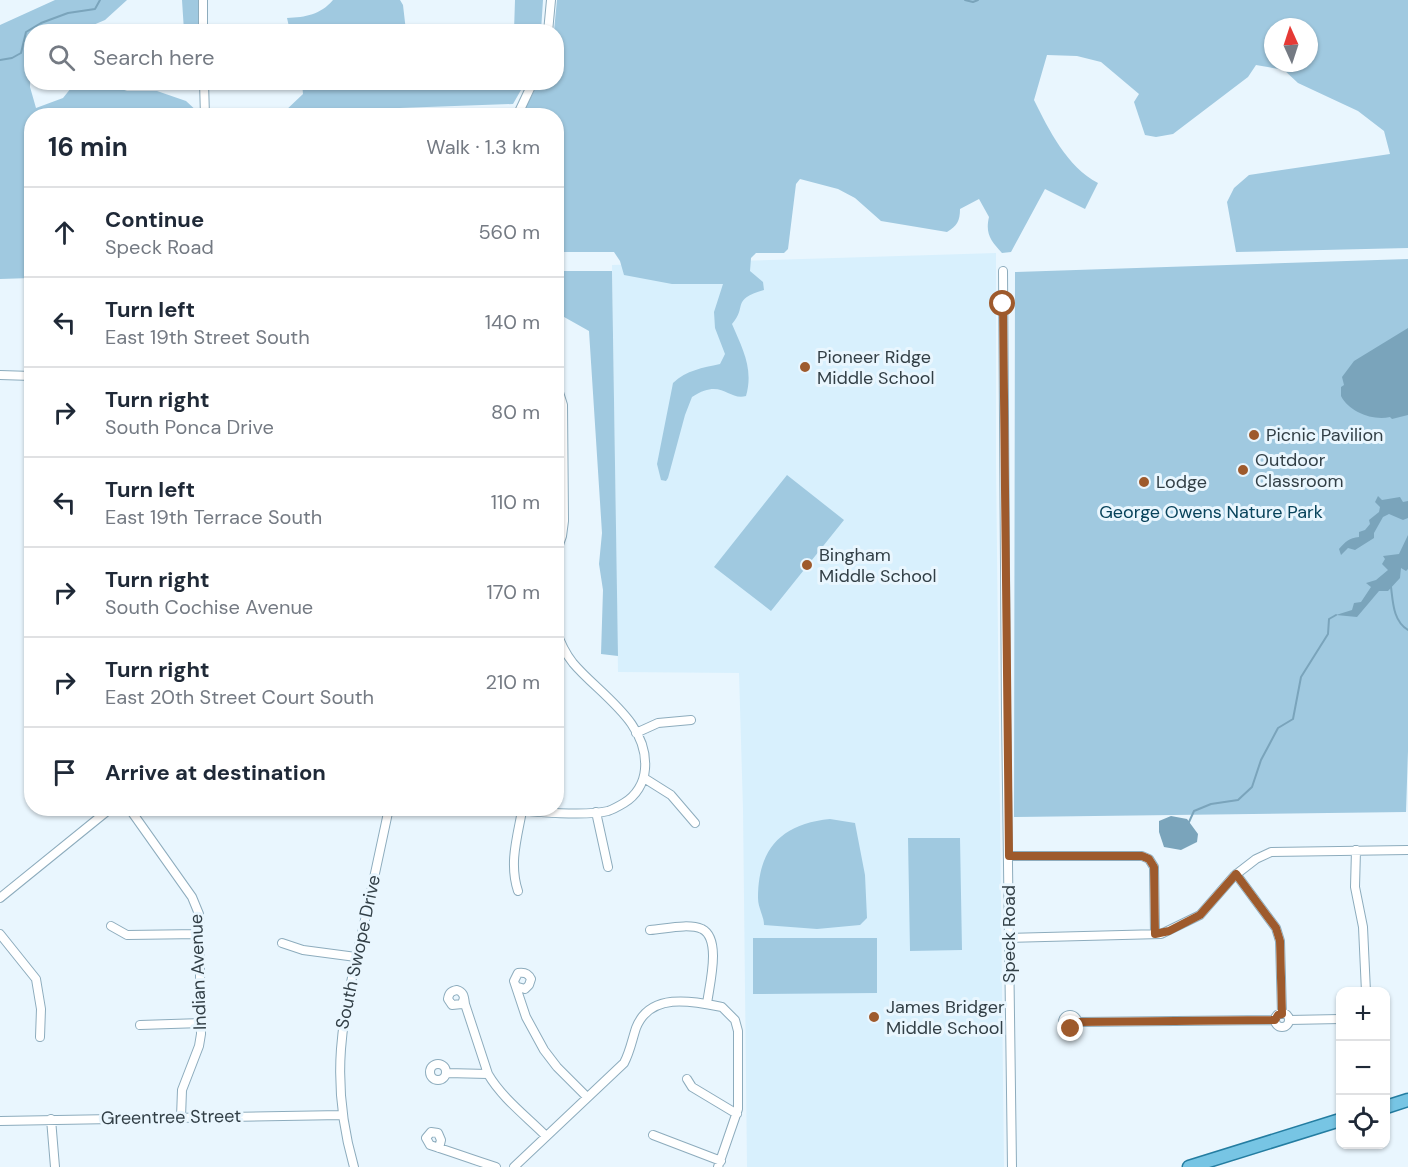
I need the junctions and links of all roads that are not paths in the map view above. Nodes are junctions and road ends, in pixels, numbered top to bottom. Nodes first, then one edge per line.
1 (203, 0) edge
2 (551, 0) edge
3 (203, 24) edge
4 (549, 24) edge
5 (204, 90) edge
6 (528, 90) edge
7 (205, 108) edge
8 (521, 108) edge
9 (1004, 271) dead end
10 (0, 375) edge
11 (24, 376) edge
12 (564, 649) edge
13 (691, 720) dead end
14 (636, 733) junction
15 (644, 778) junction
16 (564, 812) edge
17 (596, 812) junction
18 (101, 816) edge
19 (135, 816) edge
20 (387, 816) edge
21 (521, 816) edge
22 (695, 823) dead end
23 (1356, 850) junction
24 (1408, 850) edge
25 (1009, 856) junction
26 (608, 867) dead end
27 (1236, 874) junction
28 (518, 891) dead end
29 (0, 898) edge
30 (111, 926) dead end
31 (650, 930) dead end
32 (0, 934) edge
33 (200, 934) junction
34 (1155, 934) junction
35 (1009, 938) junction
36 (282, 943) dead end
37 (356, 957) junction
38 (518, 987) dead end
39 (1366, 987) edge
40 (464, 998) dead end
41 (707, 1004) junction
42 (1282, 1014) junction
43 (1336, 1019) edge
44 (1275, 1020) junction
45 (1289, 1020) junction
46 (1078, 1022) dead end
47 (202, 1023) junction
48 (140, 1025) dead end
49 (40, 1037) dead end
50 (447, 1072) dead end
51 (488, 1074) junction
52 (687, 1079) dead end
53 (586, 1097) junction
54 (1408, 1100) edge
55 (1390, 1106) edge
56 (737, 1114) junction
57 (342, 1115) junction
58 (181, 1117) junction
59 (51, 1119) junction
60 (0, 1121) edge
61 (1336, 1122) edge
62 (653, 1135) dead end
63 (546, 1136) junction
64 (439, 1148) dead end
65 (720, 1164) edge
66 (55, 1167) edge
67 (354, 1167) edge
68 (496, 1167) edge
69 (514, 1167) edge
70 (1012, 1167) edge
71 (1189, 1167) edge

1 - 3 street
2 - 4 street
5 - 7 street
6 - 8 street
9 - 25 street, Speck Road
10 - 11 street
12 - 14 street
13 - 14 street
14 - 15 street
15 - 17 street
15 - 22 street
16 - 17 street
17 - 26 street
18 - 29 street
19 - 33 street, Indian Avenue
20 - 37 street, South Swope Drive
21 - 28 street
23 - 24 street
23 - 27 street
23 - 39 street
25 - 34 street
25 - 35 street, Speck Road
27 - 34 street
27 - 42 street
30 - 33 street
31 - 41 street
32 - 49 street
33 - 47 street, Indian Avenue
34 - 35 street
35 - 70 street, Speck Road
36 - 37 street
37 - 57 street, South Swope Drive
38 - 53 street
40 - 51 street
41 - 53 street
41 - 56 street
42 - 44 street
42 - 45 street
43 - 45 street
44 - 45 street
44 - 46 street
47 - 48 street
47 - 58 street, Indian Avenue
50 - 51 street
51 - 63 street
52 - 56 street
53 - 63 street
54 - 55 main road
56 - 65 street
57 - 58 street, Greentree Street
57 - 67 street, South Swope Drive
58 - 59 street, Greentree Street
59 - 60 street, Greentree Street
59 - 66 street
61 - 71 main road
62 - 65 street
63 - 69 street
64 - 68 street

